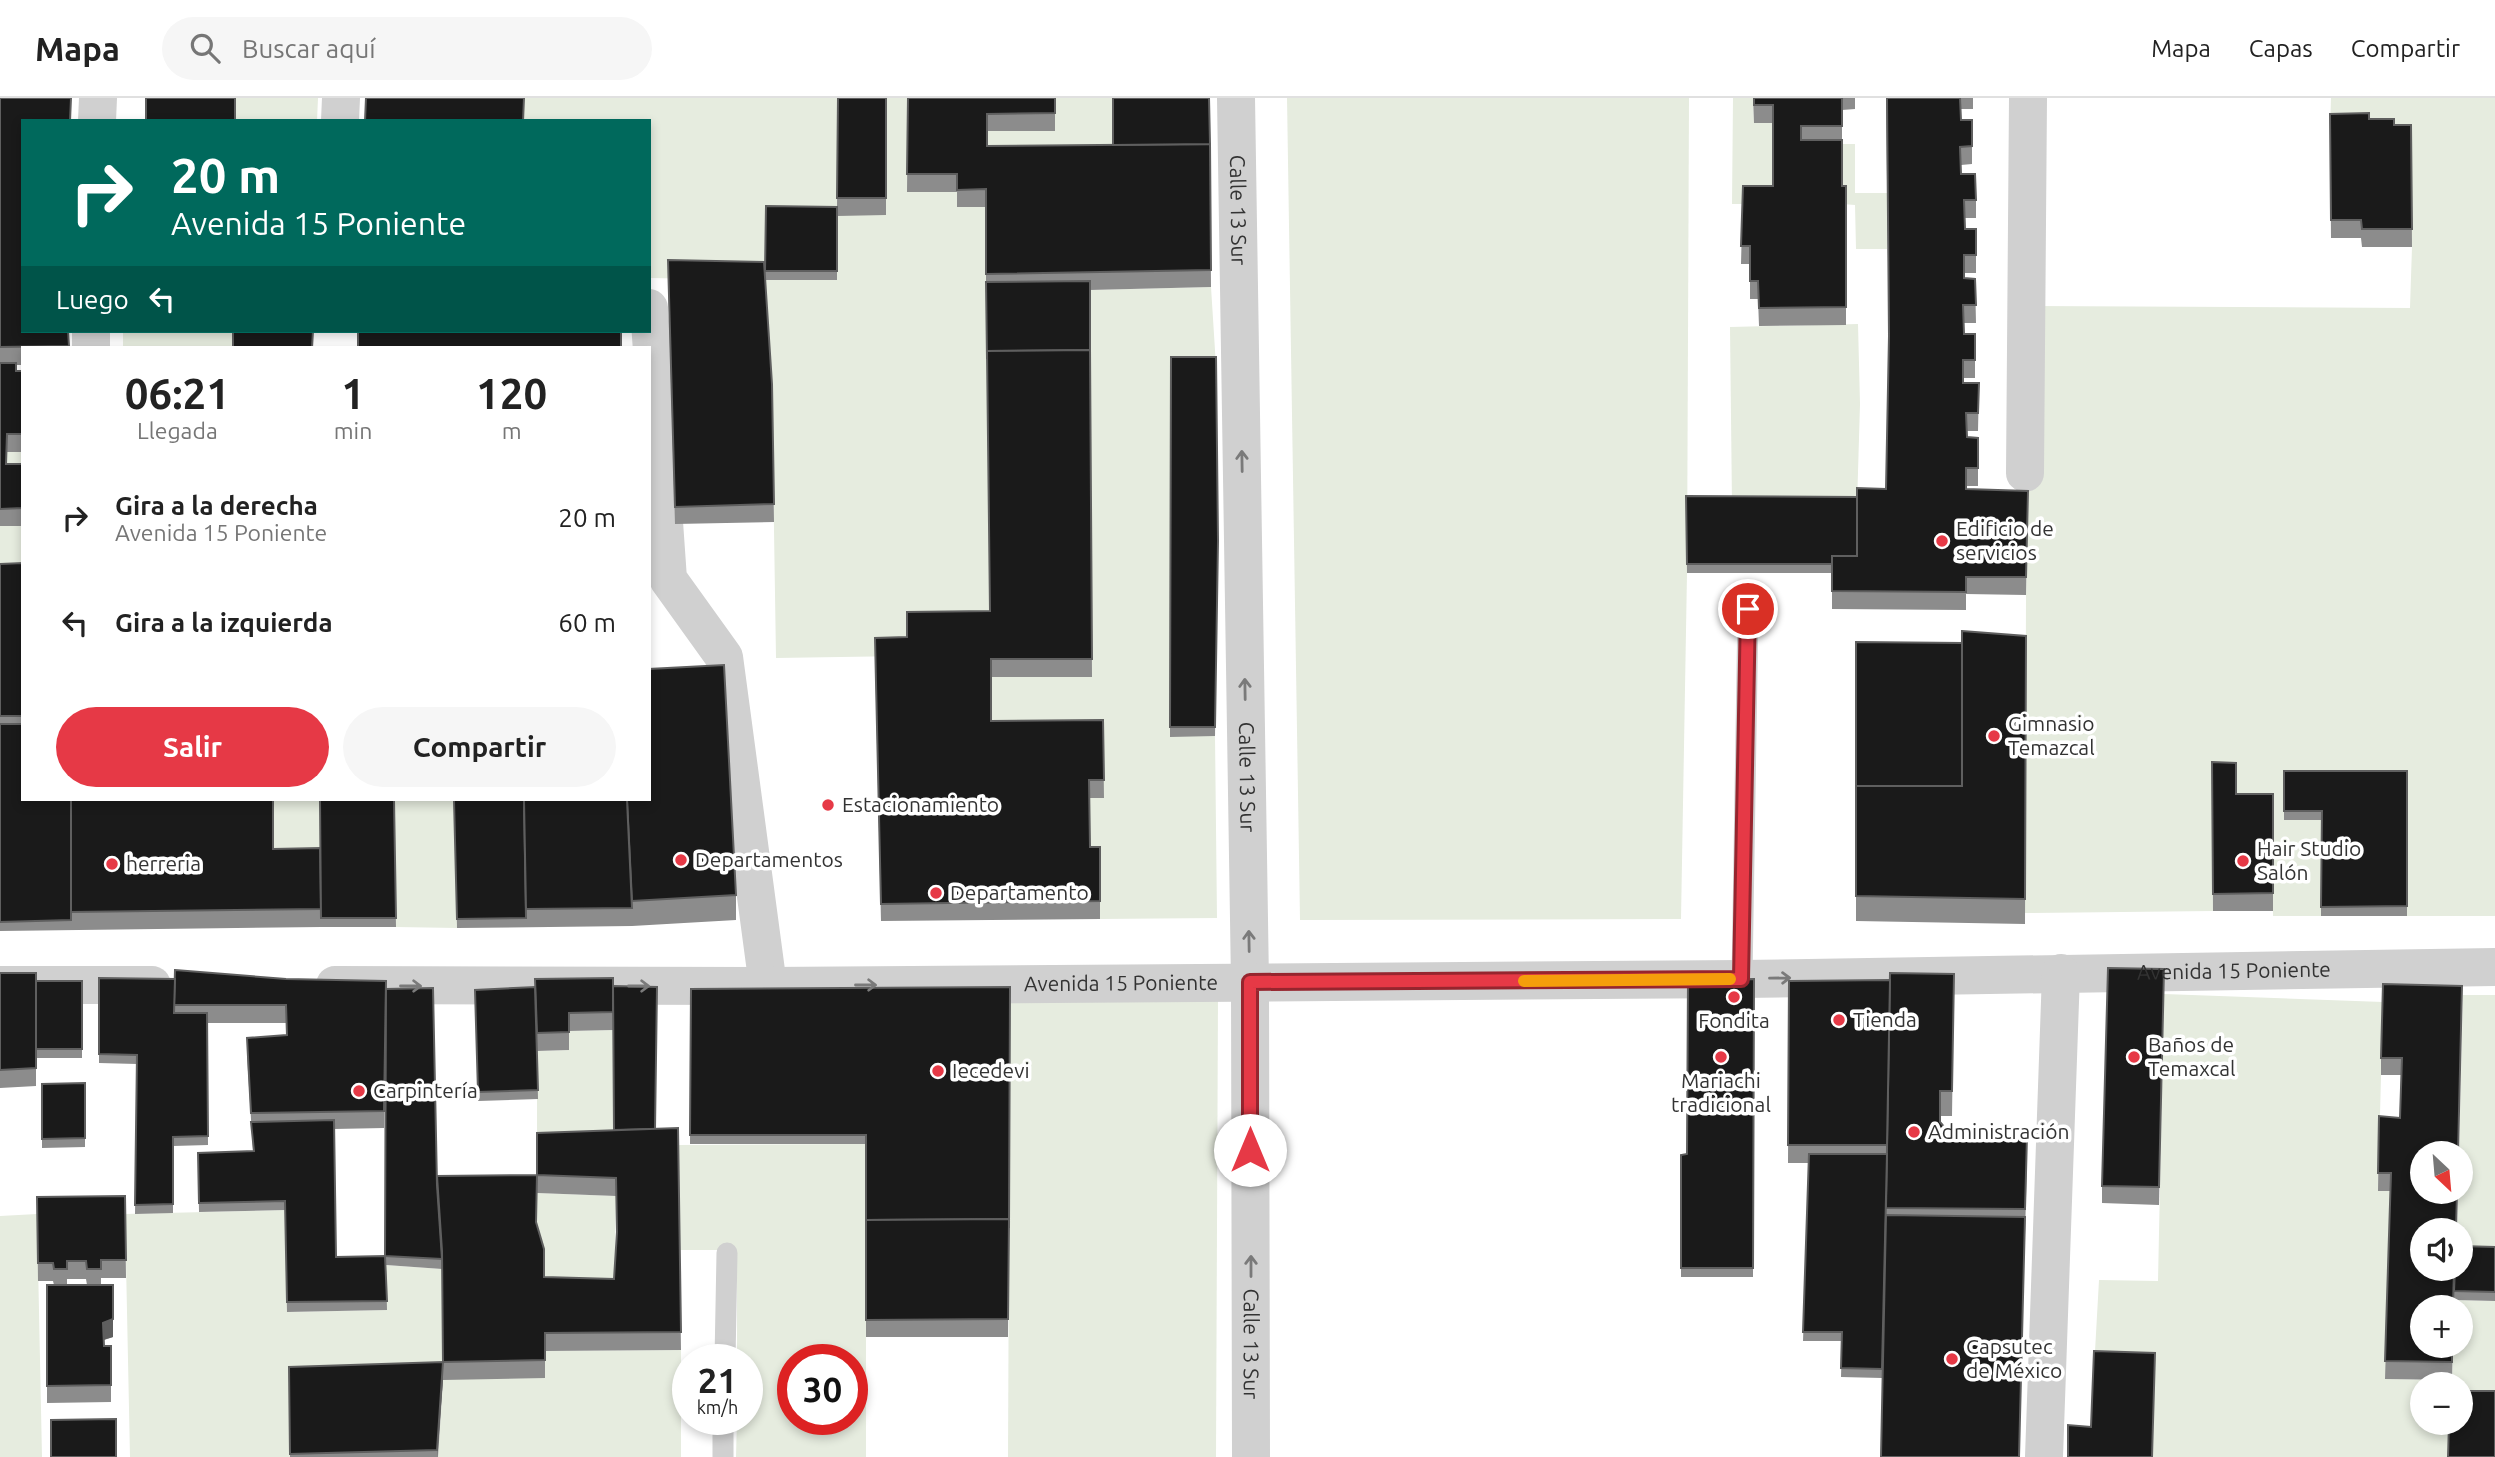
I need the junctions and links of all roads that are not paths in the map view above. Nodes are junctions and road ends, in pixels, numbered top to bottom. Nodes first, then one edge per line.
1 (98, 98) edge
2 (341, 98) edge
3 (1236, 98) edge
4 (2028, 98) edge
5 (97, 119) edge
6 (340, 119) edge
7 (651, 333) edge
8 (2025, 473) dead end
9 (1748, 609) dead end
10 (2495, 968) edge
11 (2061, 973) junction
12 (1741, 979) junction
13 (1250, 982) junction
14 (0, 985) edge
15 (181, 985) edge
16 (307, 985) edge
17 (768, 986) junction
18 (727, 1253) dead end
19 (725, 1344) edge
20 (723, 1435) edge
21 (723, 1457) edge
22 (1251, 1457) edge
23 (2045, 1457) edge

1 - 5 street
2 - 6 street
13 -> 3 street, Calle 13 Sur
4 - 8 street
7 - 17 street
9 - 12 lane
10 - 11 street, Avenida 15 Poniente
12 -> 11 street, Avenida 15 Poniente
11 - 23 street
12 - 13 street, Avenida 15 Poniente
17 -> 13 street, Avenida 15 Poniente
22 -> 13 street, Calle 13 Sur
14 - 15 street
16 -> 17 street, Avenida 15 Poniente
18 - 19 lane
20 - 21 lane

